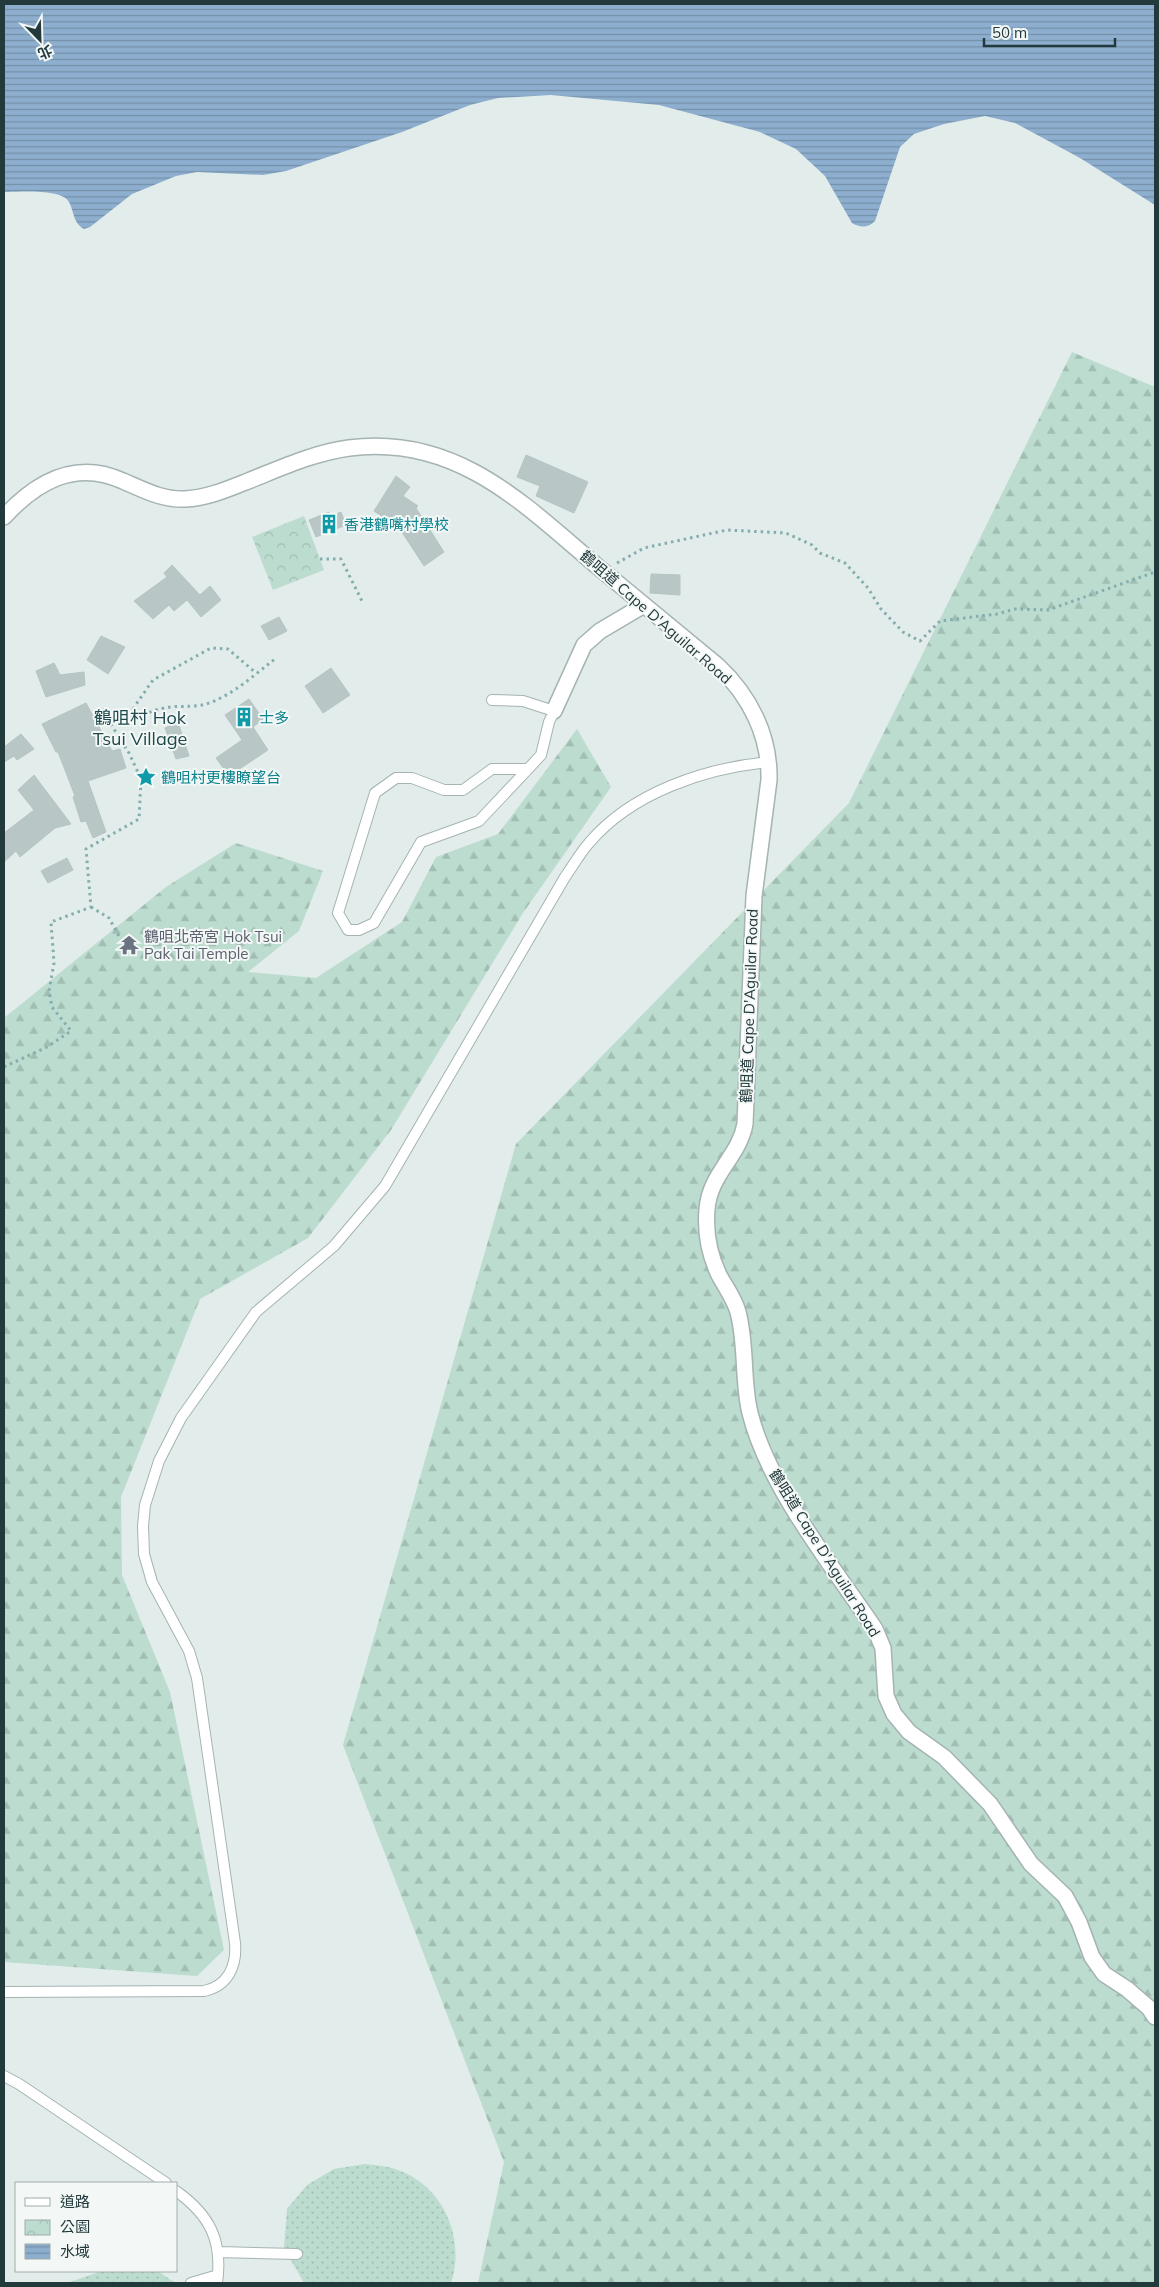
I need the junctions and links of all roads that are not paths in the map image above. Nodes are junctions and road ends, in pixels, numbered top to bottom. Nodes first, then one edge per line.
1 (4, 517) edge
2 (644, 605) junction
3 (492, 700) dead end
4 (554, 711) junction
5 (769, 762) junction
6 (528, 769) junction
7 (4, 1992) edge
8 (1155, 2017) edge
9 (4, 2076) edge
10 (165, 2182) edge
11 (178, 2193) edge
12 (218, 2252) junction
13 (297, 2254) dead end
14 (218, 2279) edge
15 (191, 2283) edge

1 - 2 street, 鶴咀道 Cape D'Aguilar Road
2 - 4 street
2 - 5 street, 鶴咀道 Cape D'Aguilar Road
3 - 4 lane
4 - 6 lane
5 - 7 lane
5 - 8 street, 鶴咀道 Cape D'Aguilar Road
6 - 6 lane
9 - 10 lane
11 - 12 lane
12 - 13 lane
12 - 14 lane
14 - 15 lane

